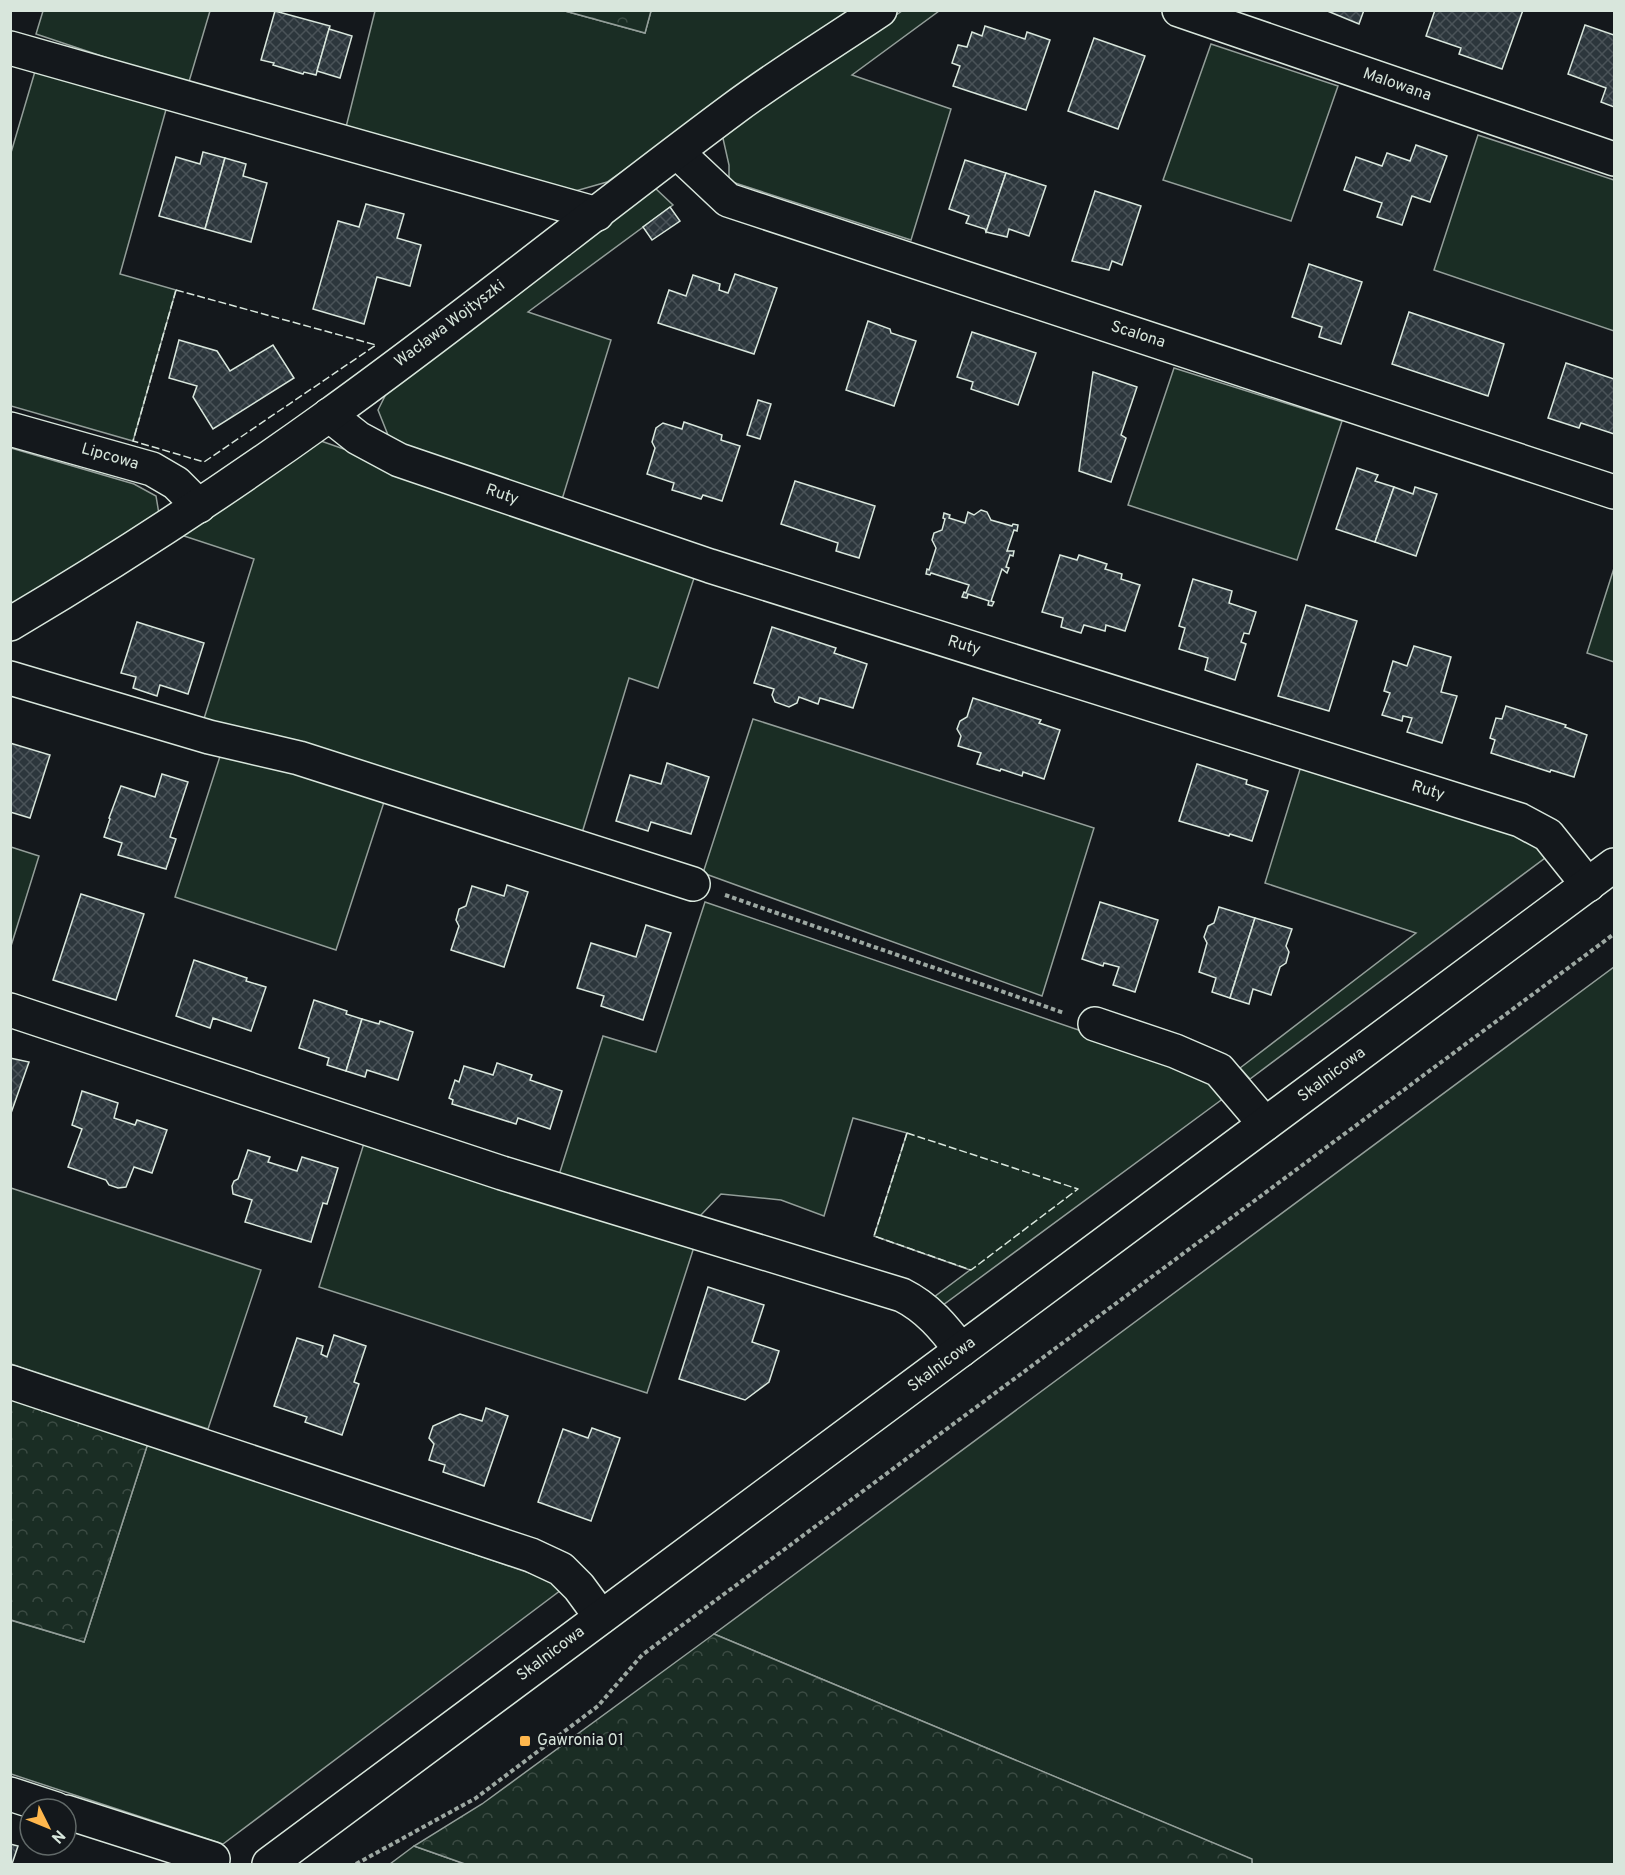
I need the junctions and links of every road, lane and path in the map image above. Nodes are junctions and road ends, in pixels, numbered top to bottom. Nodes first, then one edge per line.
1 (880, 10) edge
2 (1179, 10) edge
3 (10, 48) edge
4 (677, 152) junction
5 (1614, 159) edge
6 (597, 214) junction
7 (329, 415) junction
8 (10, 429) edge
9 (1614, 492) edge
10 (199, 506) junction
11 (10, 624) edge
12 (10, 678) edge
13 (1614, 865) edge
14 (693, 884) joint
15 (1588, 885) junction
16 (1614, 934) edge
17 (10, 1010) edge
18 (1095, 1024) joint
19 (1265, 1124) junction
20 (961, 1350) junction
21 (10, 1382) edge
22 (601, 1617) junction
23 (78, 1816) edge
24 (213, 1859) dead end
25 (269, 1864) edge
26 (356, 1864) edge

1 - 4 street, Wacława Wojtyszki
2 - 5 street, Malowana
3 - 6 street
4 - 6 street, Wacława Wojtyszki
4 - 9 street, Scalona
6 - 7 street, Wacława Wojtyszki
7 - 10 street, Wacława Wojtyszki
7 - 15 street, Ruty
8 - 10 street, Lipcowa
10 - 11 street, Wacława Wojtyszki
12 - 14 street
13 - 15 street, Skalnicowa
14 - 18 path
15 - 19 street, Skalnicowa
16 - 26 path
17 - 20 street
18 - 19 street
19 - 20 street, Skalnicowa
20 - 22 street, Skalnicowa
21 - 22 street
22 - 25 street, Skalnicowa
23 - 24 street

